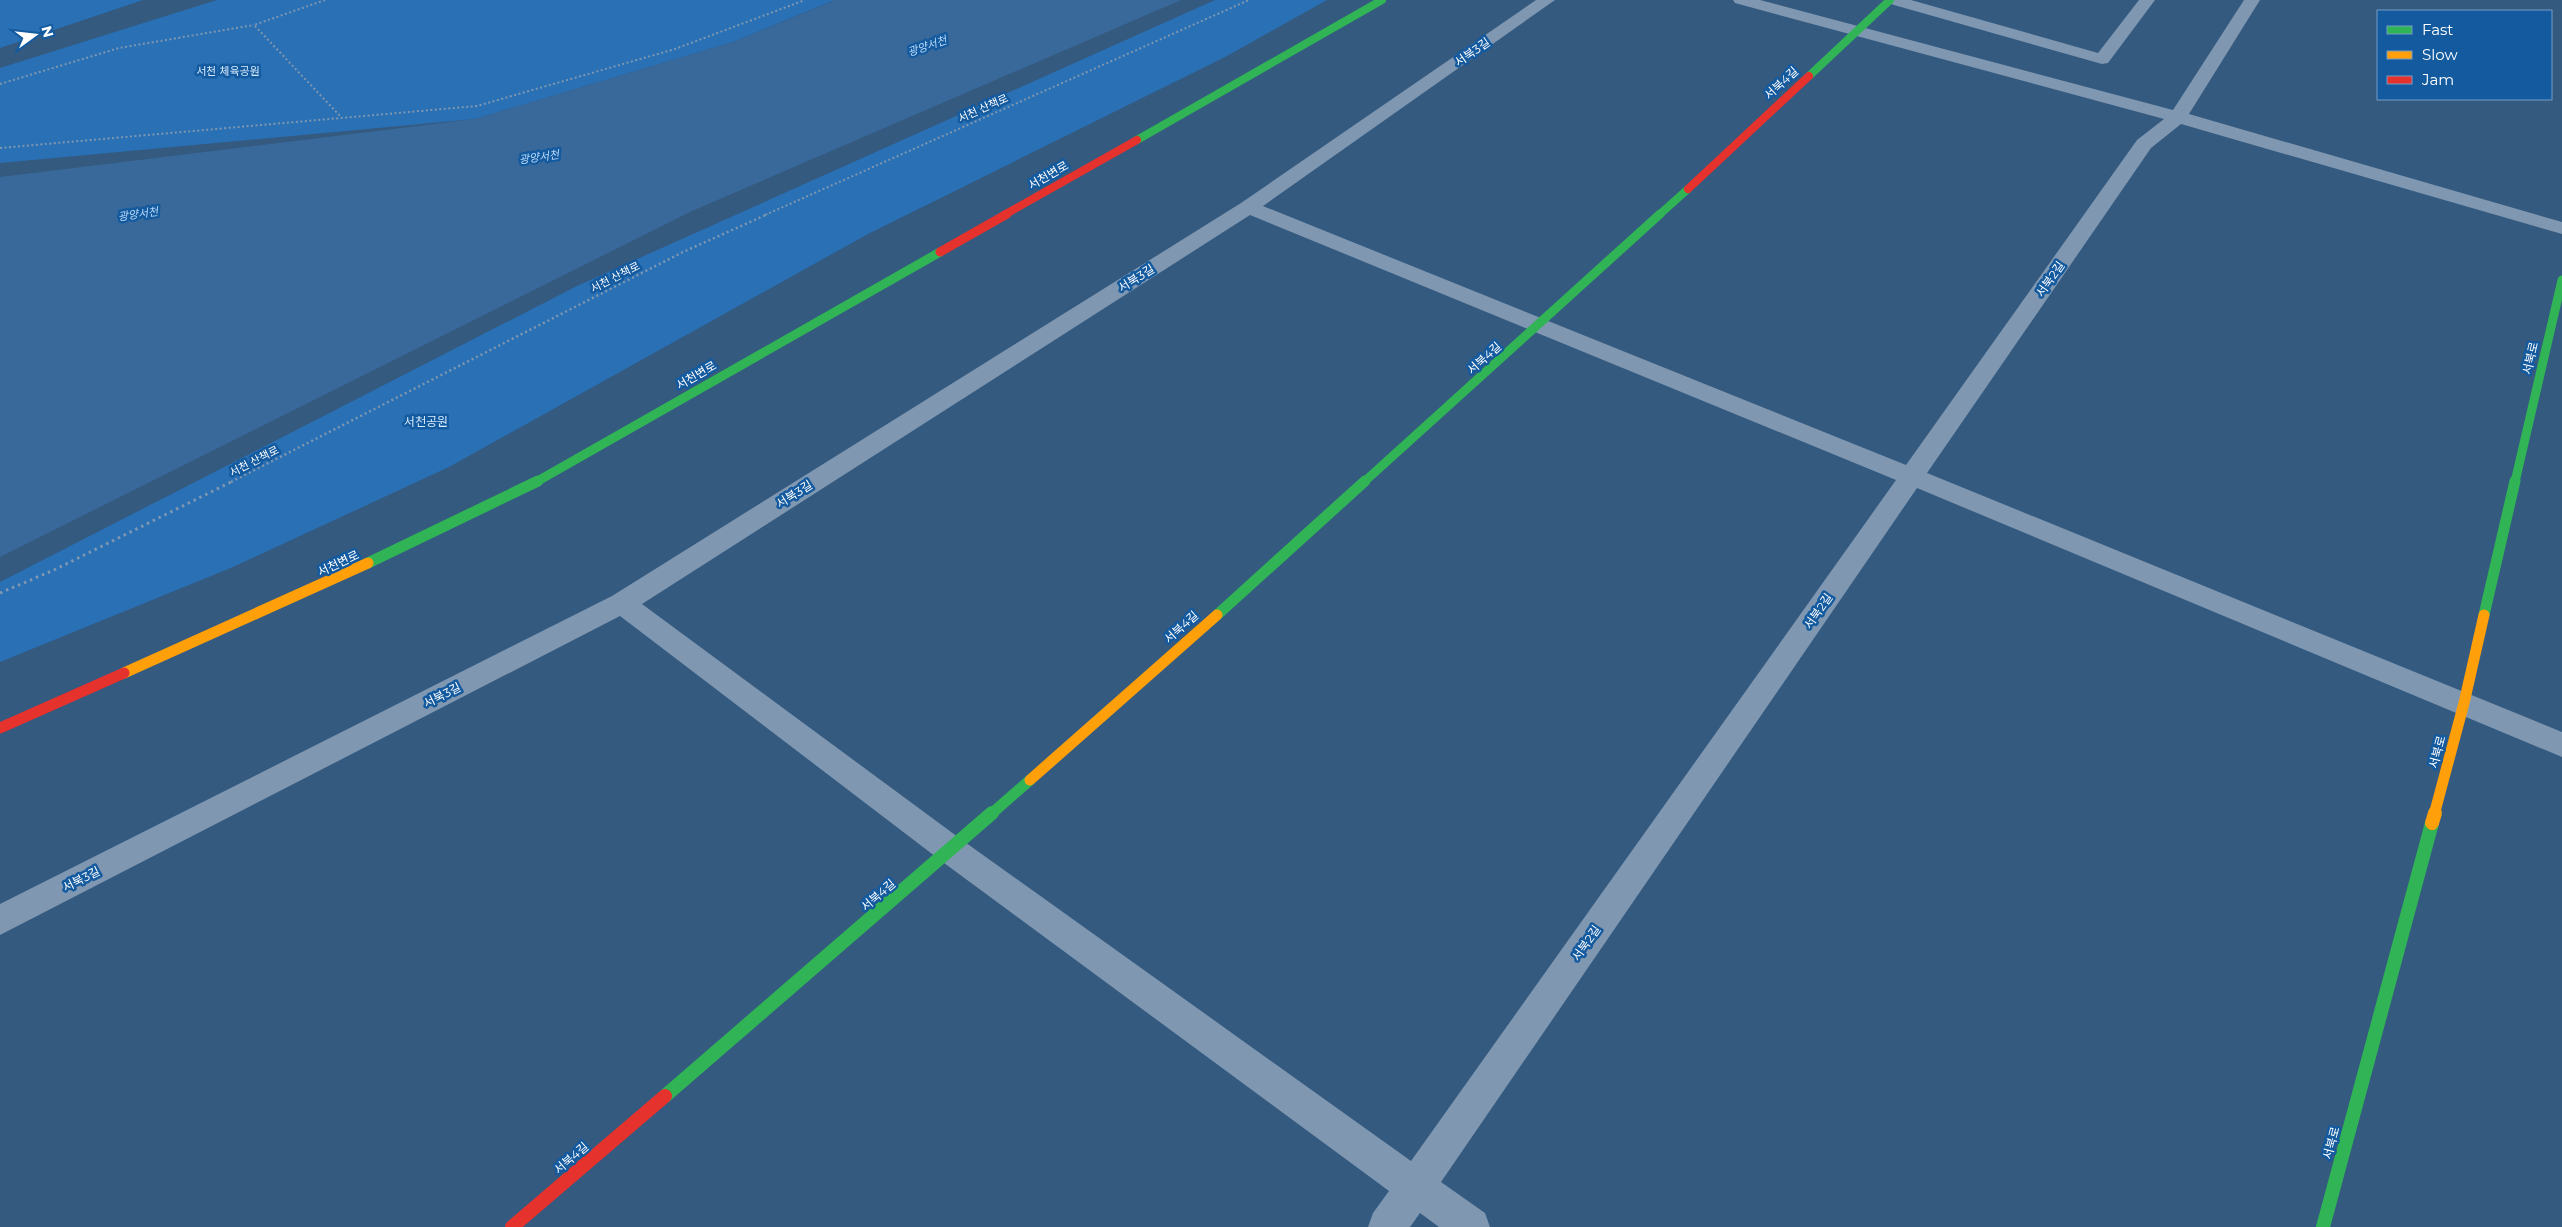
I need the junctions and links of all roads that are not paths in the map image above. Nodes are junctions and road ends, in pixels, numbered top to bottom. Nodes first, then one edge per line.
1 (1382, 0) edge
2 (1547, 0) edge
3 (1741, 0) edge
4 (1892, 0) edge
5 (2147, 0) edge
6 (2252, 0) edge
7 (1856, 32) junction
8 (2178, 117) junction
9 (1248, 207) junction
10 (2562, 228) edge
11 (2562, 280) edge
12 (1542, 324) junction
13 (1912, 478) junction
14 (622, 603) junction
15 (2464, 703) junction
16 (0, 728) edge
17 (2562, 745) edge
18 (951, 850) junction
19 (0, 920) edge
20 (1415, 1186) junction
21 (512, 1227) edge
22 (1387, 1227) edge
23 (1471, 1227) edge
24 (2322, 1227) edge

1 - 16 street, 서천변로
2 - 9 street, 서북3길
3 - 7 street
4 - 5 street
4 - 7 street, 서북4길
6 - 8 street, 서북2길
7 - 8 street
7 - 12 street, 서북4길
8 - 10 street
8 - 13 street, 서북2길
9 - 12 street
9 - 14 street, 서북3길
11 - 15 street, 서북로
12 - 13 street
12 - 18 street, 서북4길
13 - 15 street
13 - 20 street, 서북2길
14 - 18 street
14 - 19 street, 서북3길
15 - 17 street
15 - 24 street, 서북로
18 - 20 street
18 - 21 street, 서북4길
20 - 22 street, 서북2길
20 - 23 street

